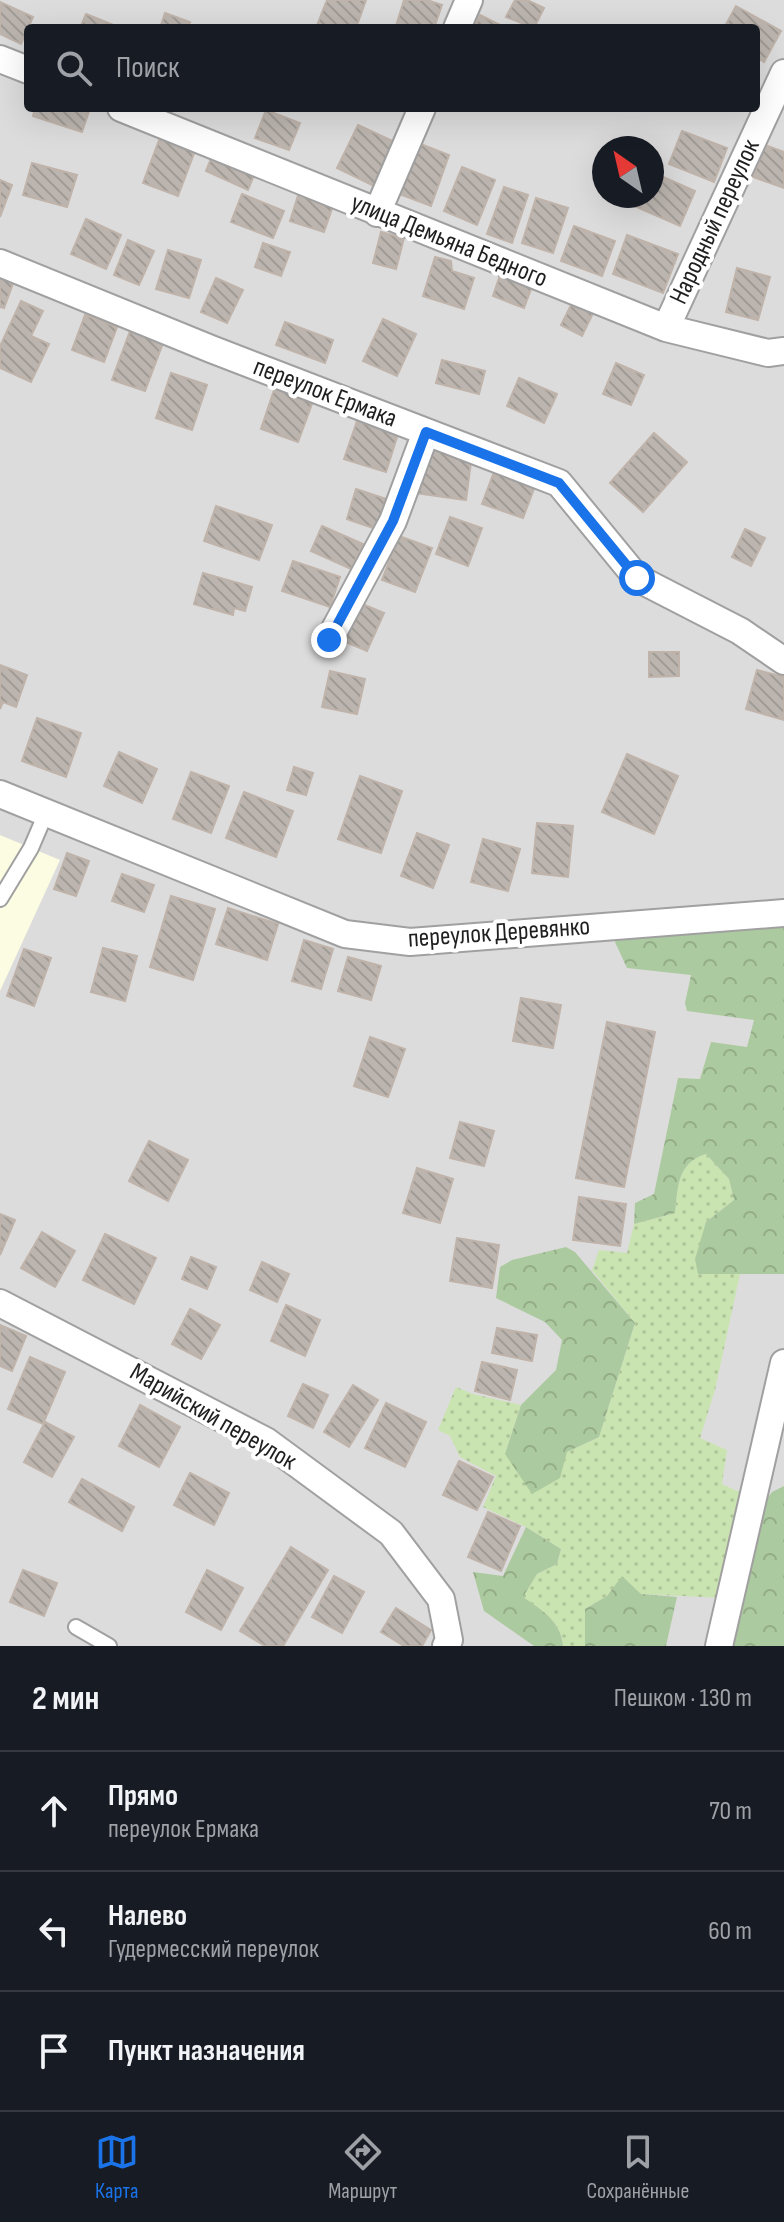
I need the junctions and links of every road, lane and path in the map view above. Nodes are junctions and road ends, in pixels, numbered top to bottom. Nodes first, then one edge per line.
1 (469, 0) edge
2 (459, 24) edge
3 (0, 59) edge
4 (24, 68) edge
5 (784, 73) edge
6 (131, 112) edge
7 (420, 112) edge
8 (377, 213) junction
9 (0, 263) edge
10 (666, 328) junction
11 (784, 351) edge
12 (426, 432) junction
13 (329, 640) dead end
14 (784, 661) edge
15 (0, 794) edge
16 (46, 813) junction
17 (0, 899) edge
18 (784, 913) edge
19 (0, 1303) edge
20 (784, 1363) edge
21 (76, 1627) dead end
22 (448, 1643) edge
23 (109, 1646) edge
24 (719, 1646) edge

1 - 2 street
3 - 4 street
5 - 10 street, Народный переулок
6 - 8 street, улица Демьяна Бедного
7 - 8 street
8 - 10 street, улица Демьяна Бедного
9 - 12 street, переулок Ермака
10 - 11 street, улица Демьяна Бедного
12 - 13 street
12 - 14 street, переулок Ермака
15 - 16 street, переулок Деревянко
16 - 17 lane
16 - 18 street, переулок Деревянко
19 - 22 street, Марийский переулок
20 - 24 street
21 - 23 lane

